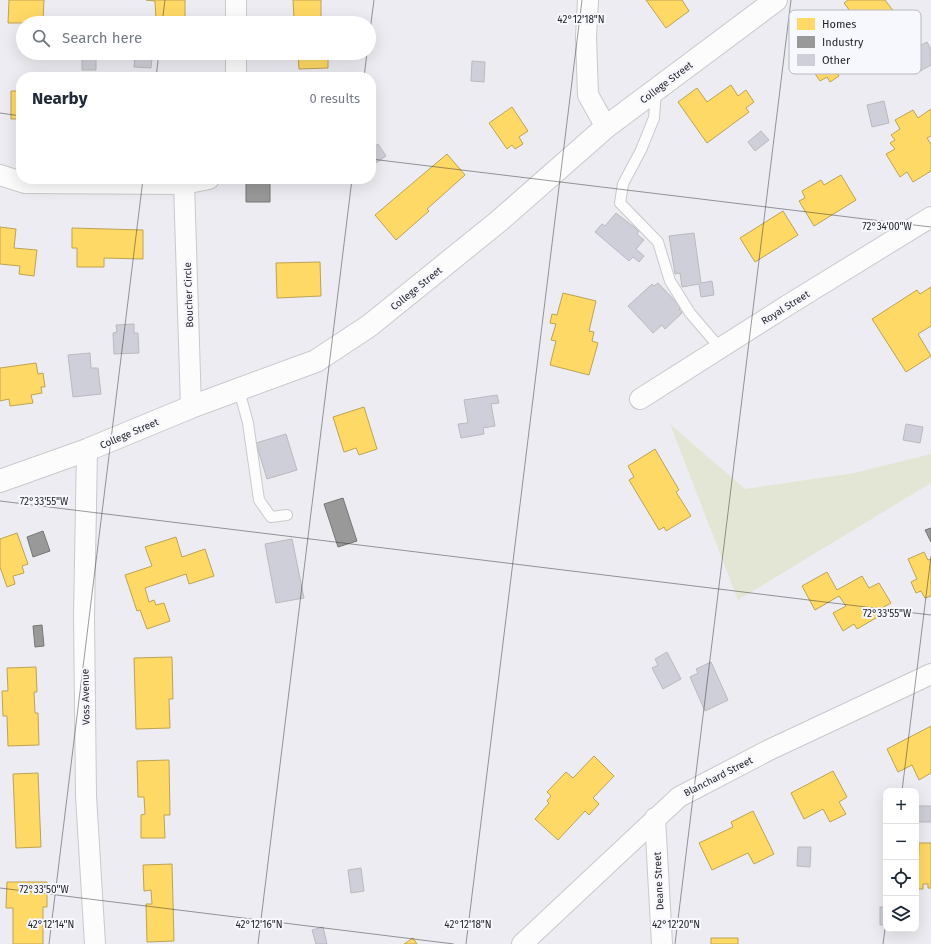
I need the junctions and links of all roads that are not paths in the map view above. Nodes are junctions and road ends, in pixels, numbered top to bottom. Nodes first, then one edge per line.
1 (236, 0) edge
2 (588, 0) edge
3 (776, 0) edge
4 (236, 16) edge
5 (236, 60) edge
6 (236, 72) edge
7 (656, 89) junction
8 (606, 127) junction
9 (0, 175) edge
10 (16, 180) edge
11 (184, 184) edge
12 (931, 217) edge
13 (720, 348) junction
14 (239, 390) junction
15 (640, 399) dead end
16 (192, 407) junction
17 (87, 450) junction
18 (0, 481) edge
19 (287, 515) dead end
20 (931, 674) edge
21 (655, 818) junction
22 (95, 944) edge
23 (522, 944) edge
24 (662, 944) edge

1 - 4 street
2 - 8 street
3 - 7 street, College Street
5 - 6 street
7 - 8 street, College Street
7 - 13 lane
8 - 14 street, College Street
9 - 10 street
11 - 16 street, Boucher Circle
12 - 13 street, Royal Street
13 - 15 street, Royal Street
14 - 16 street, College Street
14 - 19 lane
16 - 17 street, College Street
17 - 18 street, College Street
17 - 22 street, Voss Avenue
20 - 21 street, Blanchard Street
21 - 23 street, Blanchard Street
21 - 24 street, Deane Street

